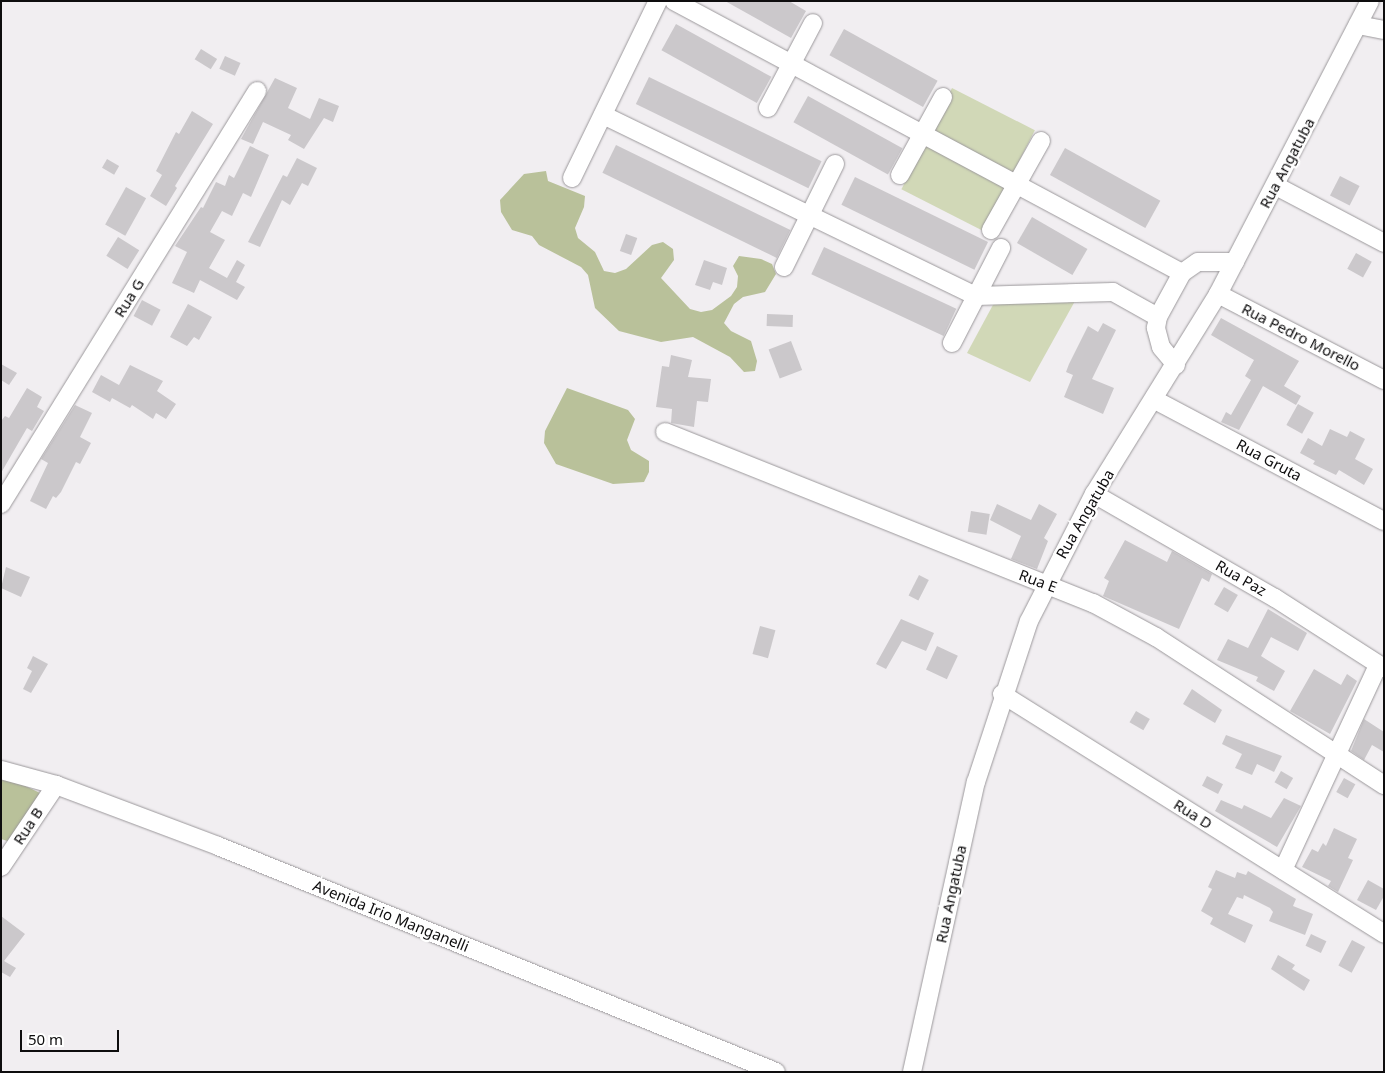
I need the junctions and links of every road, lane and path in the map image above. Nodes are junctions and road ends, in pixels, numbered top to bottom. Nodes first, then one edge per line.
1 (658, 1) edge
2 (674, 1) edge
3 (1370, 1) edge
4 (814, 22) dead end
5 (1358, 25) junction
6 (1384, 30) edge
7 (792, 66) junction
8 (257, 91) dead end
9 (943, 97) dead end
10 (768, 108) dead end
11 (603, 115) junction
12 (922, 136) junction
13 (1041, 141) dead end
14 (835, 164) dead end
15 (900, 175) dead end
16 (572, 178) dead end
17 (1016, 184) junction
18 (1276, 186) junction
19 (810, 218) junction
20 (991, 230) dead end
21 (1384, 243) edge
22 (1001, 248) dead end
23 (1235, 262) junction
24 (784, 267) dead end
25 (1182, 273) junction
26 (1218, 294) junction
27 (976, 296) junction
28 (1158, 317) junction
29 (952, 343) dead end
30 (1176, 365) junction
31 (1384, 380) edge
32 (1155, 400) junction
33 (665, 432) dead end
34 (1094, 494) junction
35 (1, 504) edge
36 (1384, 520) edge
37 (1047, 582) junction
38 (1381, 666) edge
39 (1002, 694) junction
40 (1336, 753) junction
41 (1, 770) edge
42 (56, 785) junction
43 (1384, 785) edge
44 (1, 867) edge
45 (1283, 870) junction
46 (1384, 934) edge
47 (776, 1072) edge
48 (912, 1072) edge

1 - 11 street
2 - 7 street
3 - 5 street, Rua Angatuba
4 - 7 street
5 - 6 street
5 - 18 street, Rua Angatuba
7 - 10 street
7 - 12 street
8 - 35 street, Rua G
9 - 12 street
11 - 16 street
11 - 19 street
12 - 15 street
12 - 17 street
13 - 17 street
14 - 19 street
17 - 20 street
17 - 25 street
18 - 21 street
18 - 23 street, Rua Angatuba
19 - 24 street
19 - 27 street
22 - 27 street
23 - 25 street
23 - 26 street, Rua Angatuba
25 - 28 street
26 - 30 street, Rua Angatuba
26 - 31 street, Rua Pedro Morello
27 - 28 street
27 - 29 street
28 - 30 street
30 - 32 street, Rua Angatuba
32 - 34 street, Rua Angatuba
32 - 36 street, Rua Gruta
33 - 37 street, Rua E
34 - 37 street, Rua Angatuba
34 - 38 street, Rua Paz
37 - 39 street, Rua Angatuba
37 - 40 street, Rua E
38 - 40 street
39 - 45 street, Rua D
39 - 48 street, Rua Angatuba
40 - 43 street, Rua E
40 - 45 street
41 - 42 street, Avenida Irio Manganelli
42 - 44 street, Rua B
42 - 47 street, Avenida Irio Manganelli
45 - 46 street, Rua D

